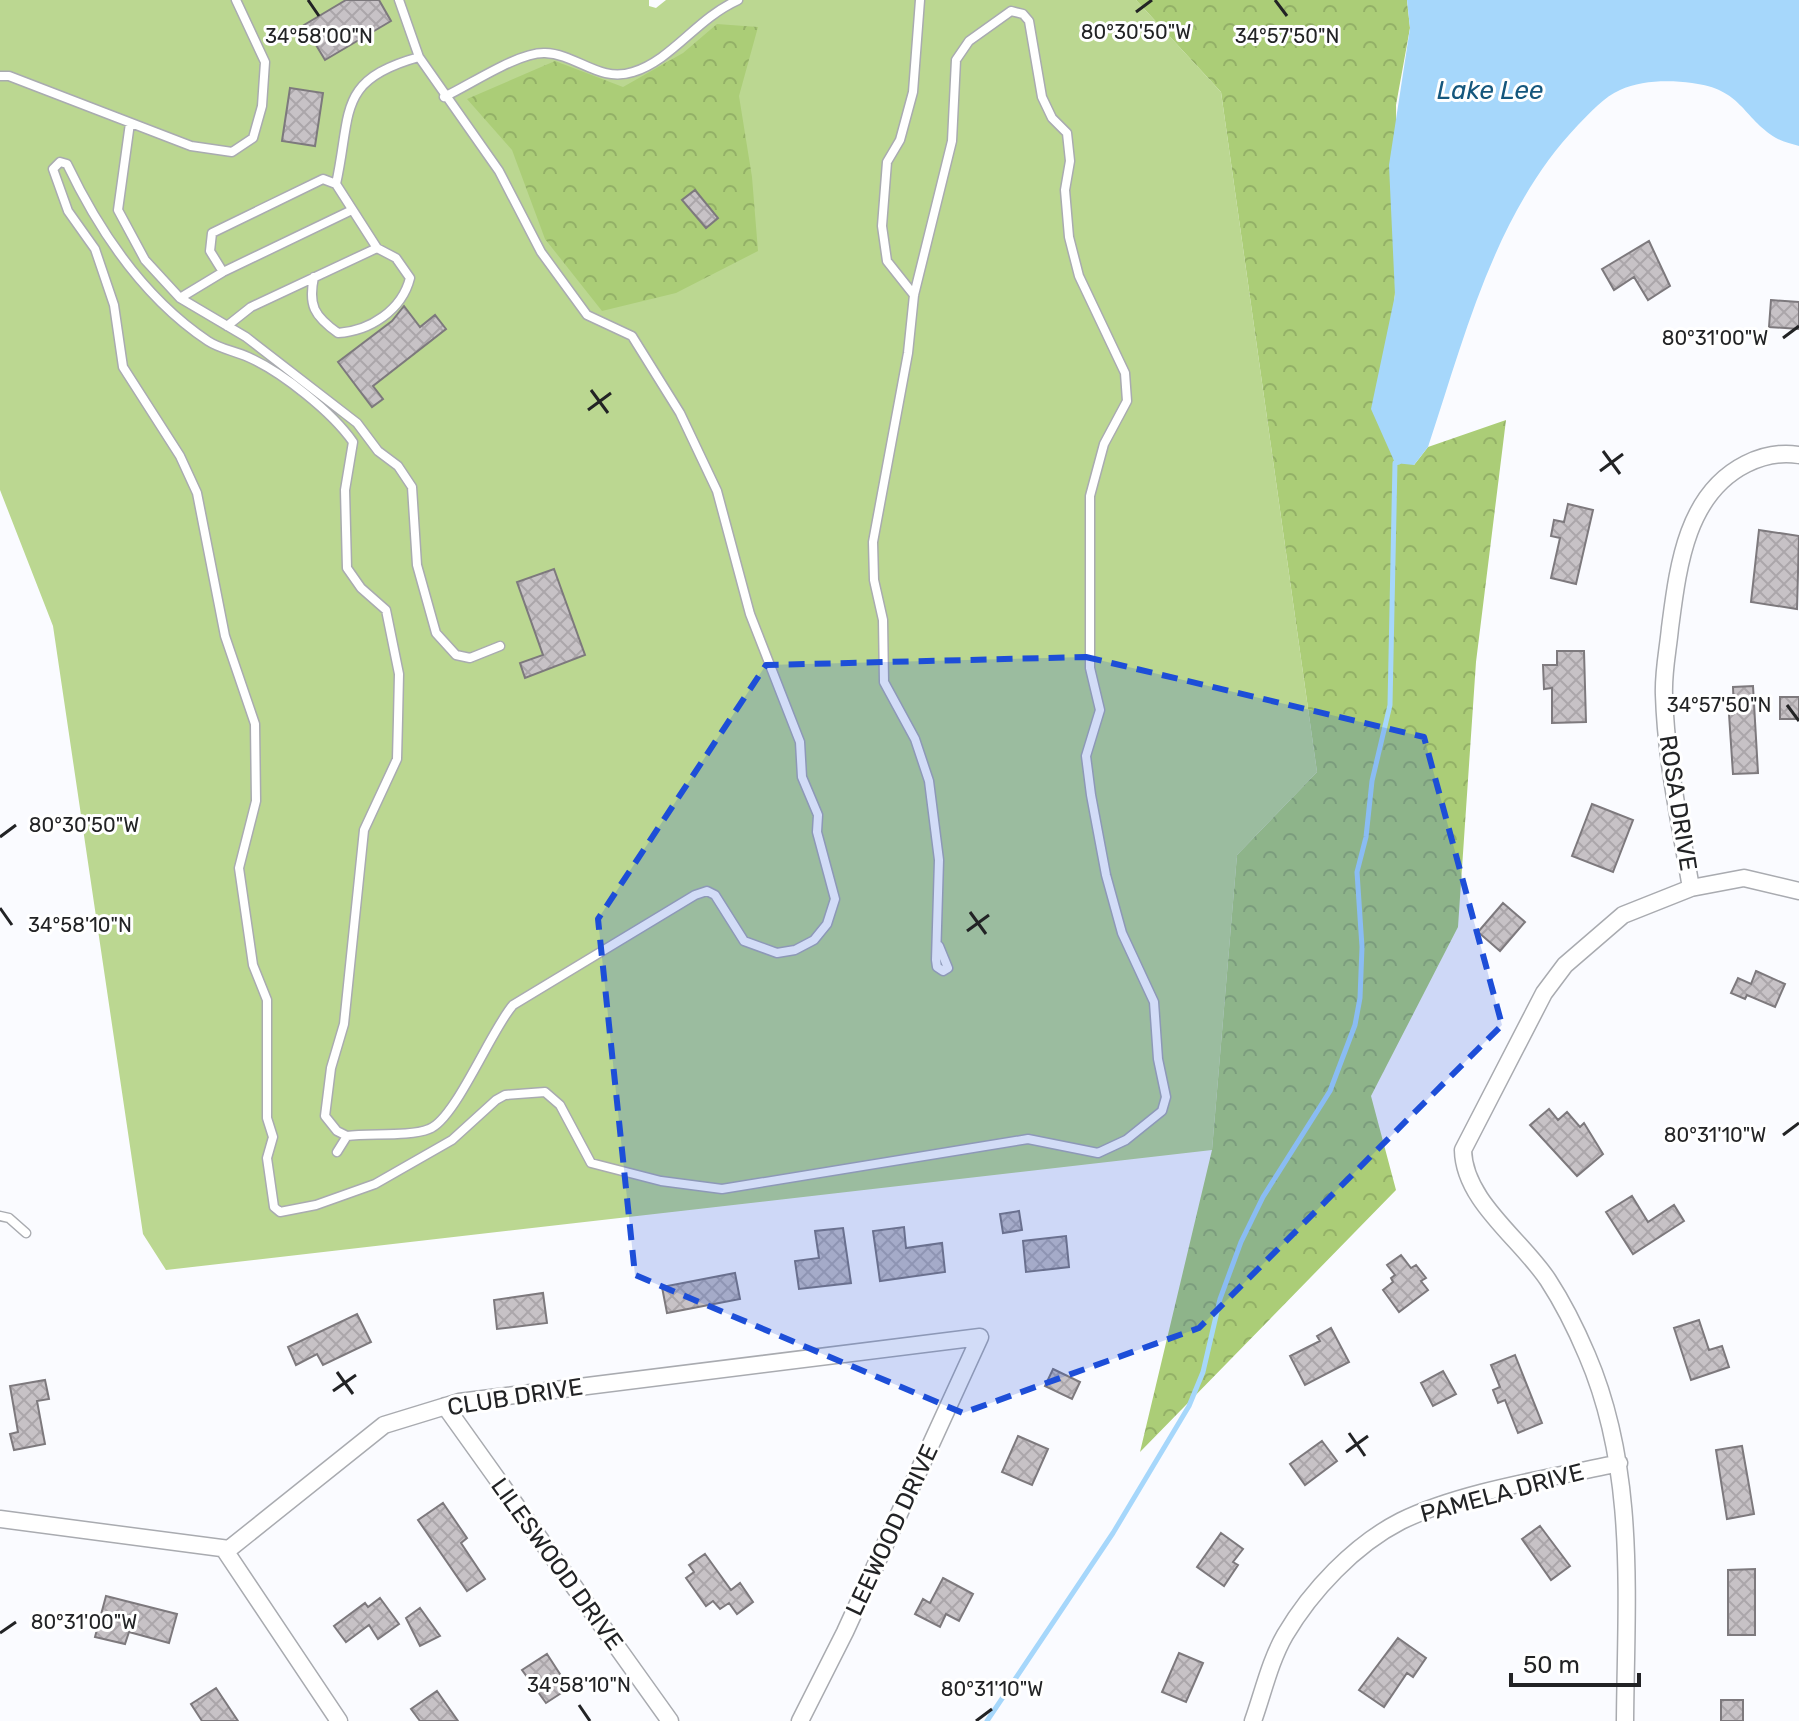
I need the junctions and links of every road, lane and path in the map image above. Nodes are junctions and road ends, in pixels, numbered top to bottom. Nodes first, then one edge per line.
1 (236, 0) edge
2 (399, 0) edge
3 (738, 0) edge
4 (920, 0) edge
5 (419, 57) junction
6 (0, 76) edge
7 (444, 97) junction
8 (130, 123) junction
9 (336, 184) junction
10 (352, 210) junction
11 (377, 248) junction
12 (223, 272) junction
13 (314, 277) junction
14 (914, 295) junction
15 (180, 298) junction
16 (227, 326) junction
17 (1799, 455) edge
18 (500, 646) dead end
19 (1691, 888) junction
20 (1799, 891) edge
21 (939, 946) dead end
22 (347, 1136) junction
23 (337, 1152) dead end
24 (0, 1216) edge
25 (26, 1233) dead end
26 (980, 1337) joint
27 (445, 1406) junction
28 (1619, 1463) junction
29 (0, 1519) edge
30 (224, 1549) junction
31 (339, 1721) edge
32 (670, 1721) edge
33 (800, 1721) edge
34 (1253, 1721) edge
35 (1625, 1721) edge

1 - 8 lane
2 - 5 lane
3 - 7 lane
4 - 14 lane
5 - 7 lane
5 - 9 lane
6 - 8 lane
7 - 22 lane
8 - 15 lane
9 - 10 lane
9 - 12 lane
10 - 11 lane
10 - 12 lane
11 - 13 lane
11 - 13 lane
12 - 15 lane
13 - 16 lane
14 - 21 lane
14 - 22 lane
15 - 16 lane
16 - 18 lane
17 - 19 street, ROSA DRIVE
19 - 20 street
19 - 28 street
22 - 23 lane
24 - 25 lane
26 - 27 street, CLUB DRIVE
26 - 33 street, LEEWOOD DRIVE
27 - 30 street, CLUB DRIVE
27 - 32 street, LILESWOOD DRIVE
28 - 34 street, PAMELA DRIVE
28 - 35 street
29 - 30 street
30 - 31 street

